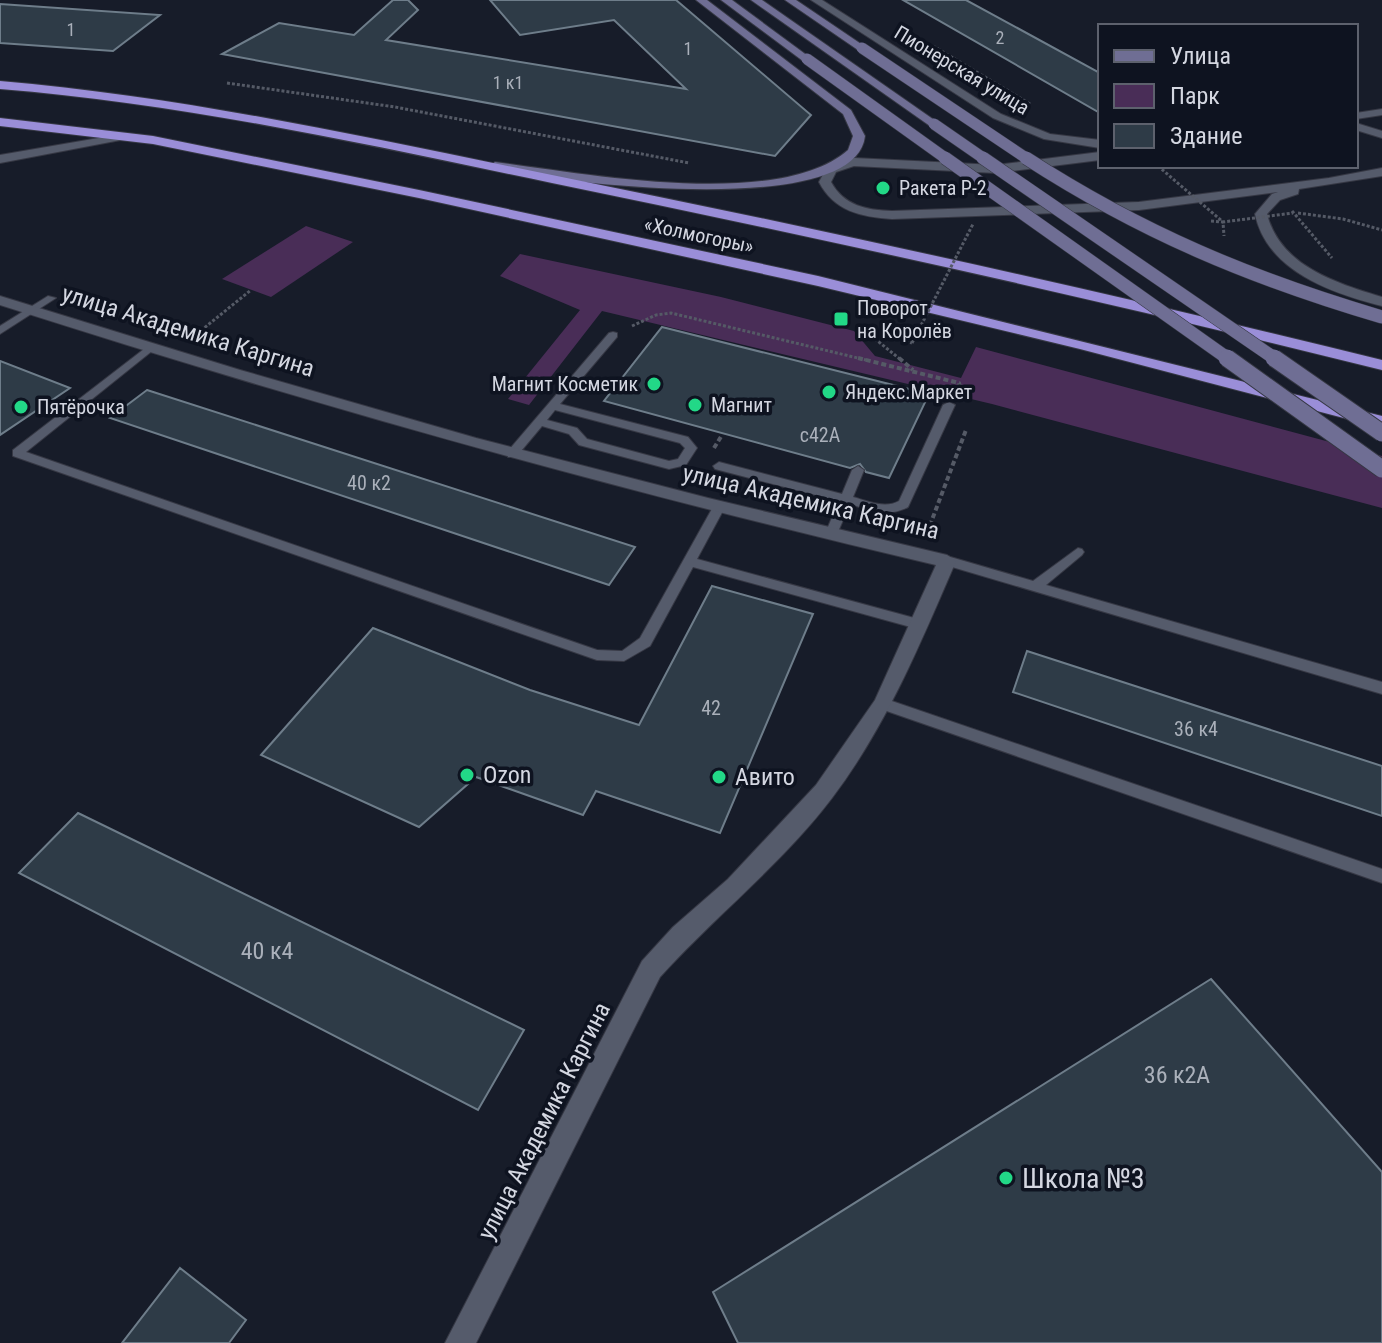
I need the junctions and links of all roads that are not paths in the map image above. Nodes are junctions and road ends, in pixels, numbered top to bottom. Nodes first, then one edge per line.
1 (701, 0) edge
2 (726, 0) edge
3 (756, 0) edge
4 (790, 0) edge
5 (816, 0) edge
6 (0, 85) edge
7 (1382, 112) edge
8 (1358, 116) edge
9 (0, 122) edge
10 (1358, 127) edge
11 (1382, 135) edge
12 (122, 137) junction
13 (1098, 144) edge
14 (1098, 156) edge
15 (0, 159) edge
16 (458, 161) junction
17 (836, 165) junction
18 (1382, 172) edge
19 (1329, 182) junction
20 (51, 298) dead end
21 (0, 300) edge
22 (1382, 302) edge
23 (32, 310) junction
24 (1382, 317) edge
25 (0, 331) edge
26 (613, 335) road end
27 (148, 349) junction
28 (1382, 365) edge
29 (949, 405) dead end
30 (553, 406) junction
31 (539, 422) junction
32 (1382, 422) edge
33 (1382, 433) edge
34 (512, 454) junction
35 (719, 466) dead end
36 (1382, 469) edge
37 (858, 470) dead end
38 (845, 499) junction
39 (719, 507) junction
40 (831, 534) junction
41 (1078, 552) dead end
42 (689, 561) junction
43 (947, 561) junction
44 (1035, 587) junction
45 (918, 624) junction
46 (1382, 688) edge
47 (883, 704) junction
48 (1382, 876) edge
49 (460, 1343) edge

1 - 17 main road
2 - 36 main road, bridge
3 - 33 main road, bridge
4 - 24 main road, Пионерская улица, bridge
5 - 13 street, Пионерская улица
6 - 16 highway, «Холмогоры»
7 - 8 street
9 - 12 highway, «Холмогоры»
10 - 11 street
12 - 15 street
12 - 32 highway, «Холмогоры»
14 - 17 street
16 - 17 main road
16 - 28 highway, «Холмогоры»
17 - 19 street
18 - 19 street
19 - 22 street
20 - 23 lane
21 - 23 street, улица Академика Каргина
23 - 25 lane
23 - 27 street, улица Академика Каргина
26 - 30 lane
27 - 34 street, улица Академика Каргина
27 - 42 lane
29 - 38 lane
30 - 31 lane
30 - 31 lane
31 - 34 lane
34 - 39 street, улица Академика Каргина
35 - 38 lane
37 - 38 lane
38 - 40 lane
39 - 40 street, улица Академика Каргина
39 - 42 lane
40 - 43 street, улица Академика Каргина
41 - 44 lane
42 - 45 lane
43 - 44 lane
43 - 45 street, улица Академика Каргина
44 - 46 lane
45 - 47 street, улица Академика Каргина
47 - 48 lane
47 - 49 street, улица Академика Каргина

